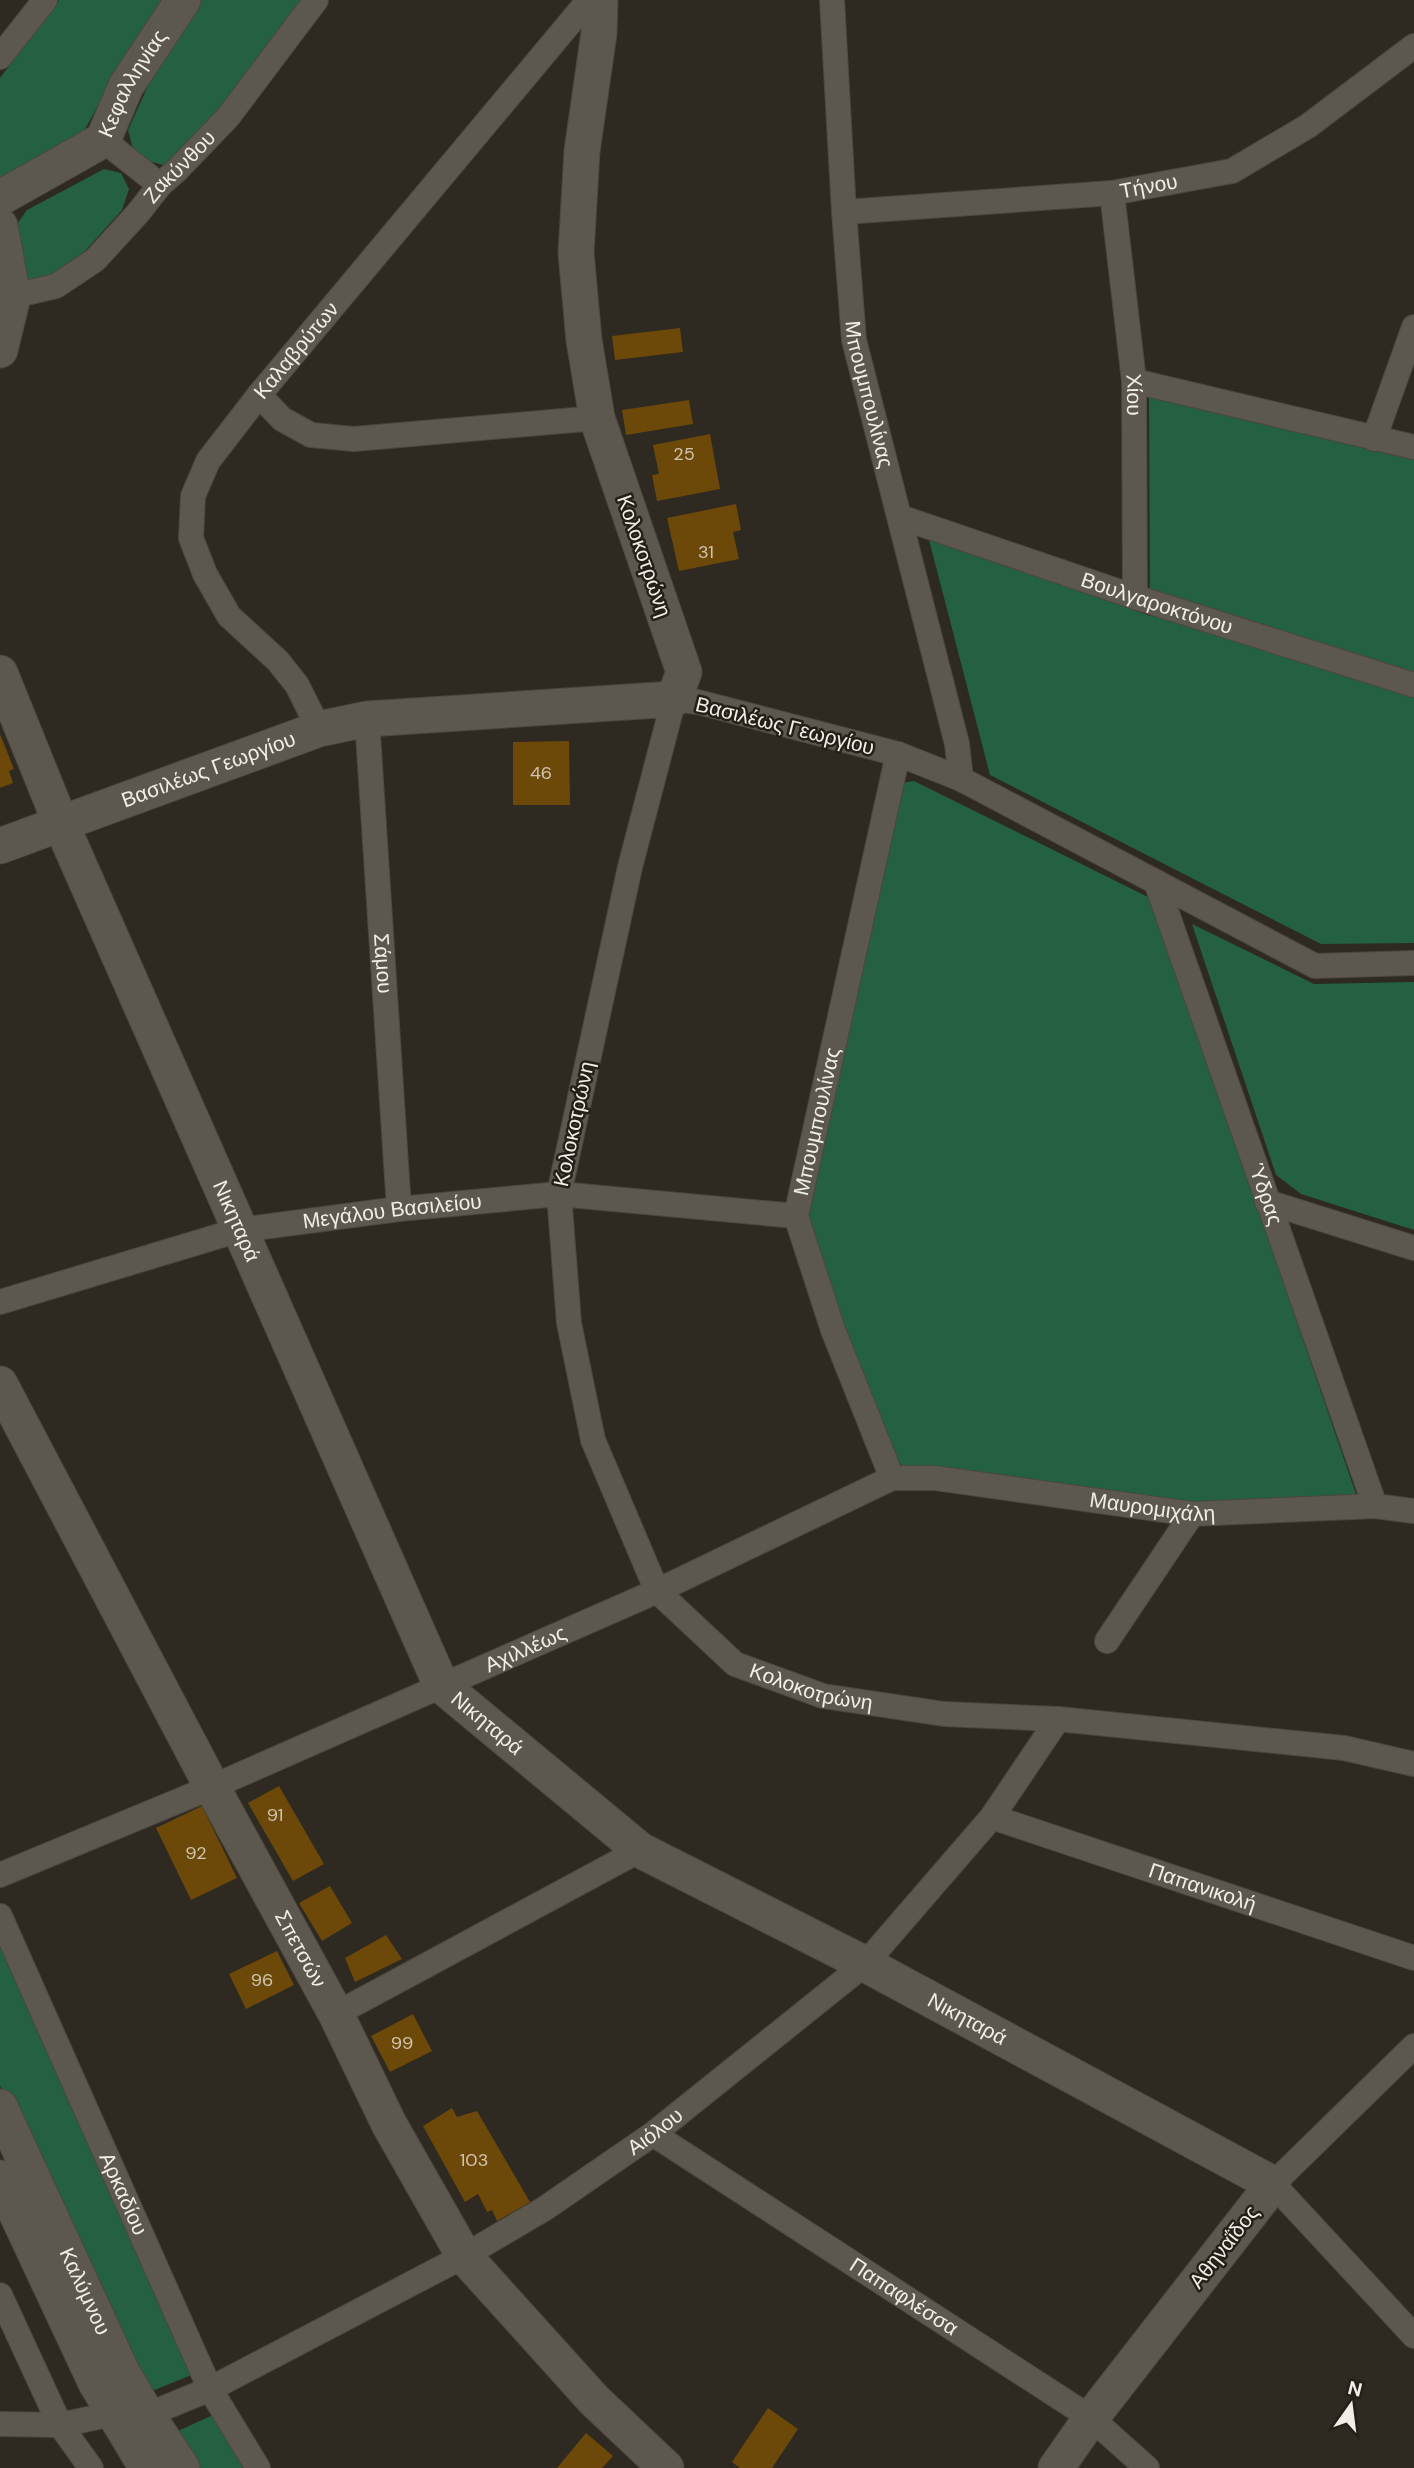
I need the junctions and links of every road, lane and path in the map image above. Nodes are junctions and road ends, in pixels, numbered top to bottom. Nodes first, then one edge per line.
1 (45, 0) edge
2 (183, 0) edge
3 (316, 0) edge
4 (589, 0) edge
5 (600, 0) edge
6 (832, 0) edge
7 (1414, 46) edge
8 (0, 57) edge
9 (103, 140) junction
10 (160, 185) junction
11 (1112, 193) junction
12 (0, 198) edge
13 (844, 212) junction
14 (0, 226) edge
15 (13, 296) junction
16 (1414, 327) edge
17 (0, 350) edge
18 (1134, 381) junction
19 (258, 395) junction
20 (597, 418) junction
21 (1374, 439) junction
22 (1414, 447) edge
23 (900, 517) junction
24 (1135, 597) junction
25 (0, 673) edge
26 (1414, 685) edge
27 (674, 699) junction
28 (367, 719) junction
29 (319, 730) junction
30 (898, 754) junction
31 (961, 779) junction
32 (61, 824) junction
33 (0, 846) edge
34 (1156, 882) junction
35 (1414, 963) edge
36 (559, 1194) junction
37 (1267, 1202) junction
38 (399, 1209) junction
39 (796, 1216) junction
40 (239, 1230) junction
41 (1414, 1248) edge
42 (0, 1302) edge
43 (0, 1384) edge
44 (892, 1478) junction
45 (1375, 1506) junction
46 (1414, 1511) edge
47 (1192, 1514) junction
48 (657, 1591) junction
49 (1107, 1641) dead end
50 (441, 1685) junction
51 (1058, 1719) junction
52 (1414, 1764) edge
53 (212, 1787) junction
54 (992, 1817) junction
55 (639, 1850) junction
56 (0, 1875) edge
57 (0, 1916) edge
58 (1414, 1958) edge
59 (865, 1964) junction
60 (336, 2014) junction
61 (1414, 2046) edge
62 (0, 2107) edge
63 (653, 2134) junction
64 (0, 2178) edge
65 (1273, 2184) junction
66 (464, 2256) junction
67 (0, 2295) edge
68 (1414, 2336) edge
69 (210, 2389) junction
70 (112, 2414) junction
71 (147, 2415) junction
72 (1091, 2418) junction
73 (0, 2424) edge
74 (60, 2425) junction
75 (91, 2468) edge
76 (147, 2468) edge
77 (182, 2468) edge
78 (258, 2468) edge
79 (666, 2468) edge
80 (1056, 2468) edge
81 (1147, 2468) edge

1 - 8 street
2 - 9 street, Κεφαλληνίας
3 - 10 street, Ζακύνθου
4 - 19 street, Καλαβρύτων
5 - 20 street, Κολοκοτρώνη
6 - 13 street, Μπουμπουλίνας
7 - 11 street, Τήνου
9 - 10 street
9 - 12 street, Κεφαλληνίας
10 - 15 street, Ζακύνθου
11 - 13 street, Τήνου
11 - 18 street, Χίου
13 - 23 street, Μπουμπουλίνας
14 - 15 street
15 - 17 street
16 - 21 street
18 - 21 street
18 - 24 street, Χίου
19 - 20 street
19 - 29 street, Καλαβρύτων
20 - 27 street, Κολοκοτρώνη
21 - 22 street
23 - 24 street, Βουλγαροκτόνου
23 - 31 street, Μπουμπουλίνας
24 - 26 street, Βουλγαροκτόνου
25 - 32 street, Νικηταρά
27 - 28 street, Βασιλέως Γεωργίου
27 - 30 street, Βασιλέως Γεωργίου
27 - 36 street, Κολοκοτρώνη
28 - 29 street, Βασιλέως Γεωργίου
28 - 38 street, Σάμου
29 - 32 street, Βασιλέως Γεωργίου
30 - 31 street, Βασιλέως Γεωργίου
30 - 39 street, Μπουμπουλίνας
31 - 34 street, Βασιλέως Γεωργίου
32 - 33 street, Βασιλέως Γεωργίου
32 - 40 street, Νικηταρά
34 - 35 street, Βασιλέως Γεωργίου
34 - 37 street, Ύδρας
36 - 38 street, Μεγάλου Βασιλείου
36 - 39 street, Μεγάλου Βασιλείου
36 - 48 street, Κολοκοτρώνη
37 - 41 street
37 - 45 street, Ύδρας
38 - 40 street, Μεγάλου Βασιλείου
39 - 44 street, Μπουμπουλίνας
40 - 42 street, Μεγάλου Βασιλείου
40 - 50 street, Νικηταρά
43 - 53 street, Σπετσών
44 - 47 street, Μαυρομιχάλη
44 - 48 street, Αχιλλέως
45 - 46 street, Μαυρομιχάλη
45 - 47 street, Μαυρομιχάλη
47 - 49 street
48 - 50 street, Αχιλλέως
48 - 51 street, Κολοκοτρώνη
50 - 53 street, Αχιλλέως
50 - 55 street, Νικηταρά
51 - 52 street, Κολοκοτρώνη
51 - 54 street, Αιόλου
53 - 56 street, Αχιλλέως
53 - 60 street, Σπετσών
54 - 58 street, Παπανικολή
54 - 59 street, Αιόλου
55 - 59 street, Νικηταρά
55 - 60 street
57 - 69 street, Αρκαδίου
59 - 63 street, Αιόλου
59 - 65 street, Νικηταρά
60 - 66 street, Σπετσών
61 - 65 street, Αθηναΐδος
62 - 71 street, Καλύμνου
63 - 66 street, Αιόλου
63 - 72 street, Παπαφλέσσα
64 - 70 street, Καλύμνου
65 - 68 street, Νικηταρά
65 - 72 street, Αθηναΐδος
66 - 69 street, Αιόλου
66 - 79 street, Σπετσών
67 - 74 street
69 - 71 street, Αιόλου
69 - 78 street, Αρκαδίου
70 - 74 street
70 - 76 street, Καλύμνου
71 - 77 street, Καλύμνου
72 - 80 street, Αθηναΐδος
72 - 81 street, Παπαφλέσσα
73 - 74 street
74 - 75 street

